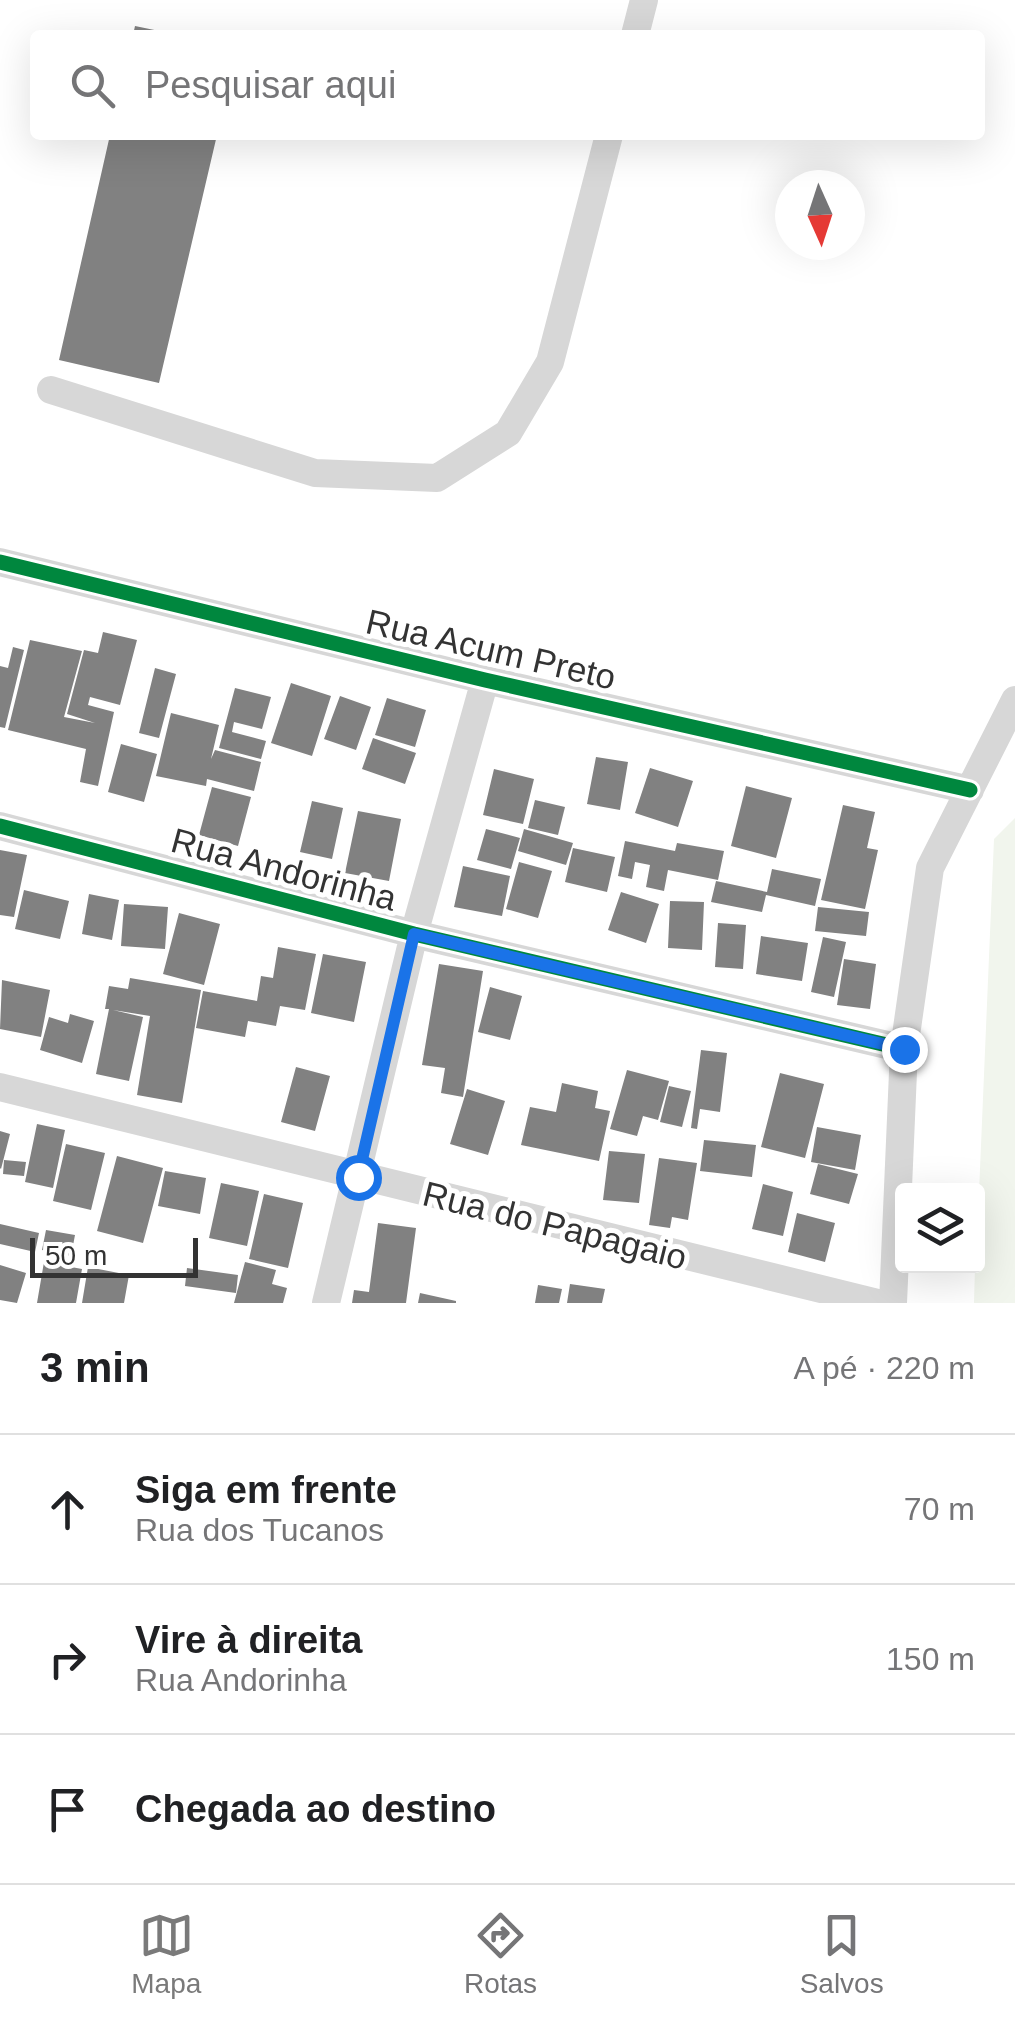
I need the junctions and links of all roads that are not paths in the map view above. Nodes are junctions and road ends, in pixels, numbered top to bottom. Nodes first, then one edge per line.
1 (644, 0) edge
2 (636, 30) edge
3 (608, 140) edge
4 (51, 390) dead end
5 (0, 562) edge
6 (485, 680) junction
7 (1015, 700) edge
8 (970, 790) junction
9 (0, 826) edge
10 (414, 934) junction
11 (904, 1049) junction
12 (0, 1087) edge
13 (358, 1177) junction
14 (326, 1303) edge
15 (878, 1303) edge
16 (894, 1303) edge

1 - 2 street
3 - 4 street
5 - 6 street, Rua Acum Preto
6 - 8 street, Rua Acum Preto
6 - 10 street
7 - 8 street
8 - 11 street
9 - 10 street, Rua Andorinha
10 - 11 street, Rua Andorinha
10 - 13 street
11 - 16 street
12 - 13 street, Rua do Papagaio
13 - 14 street
13 - 15 street, Rua do Papagaio

